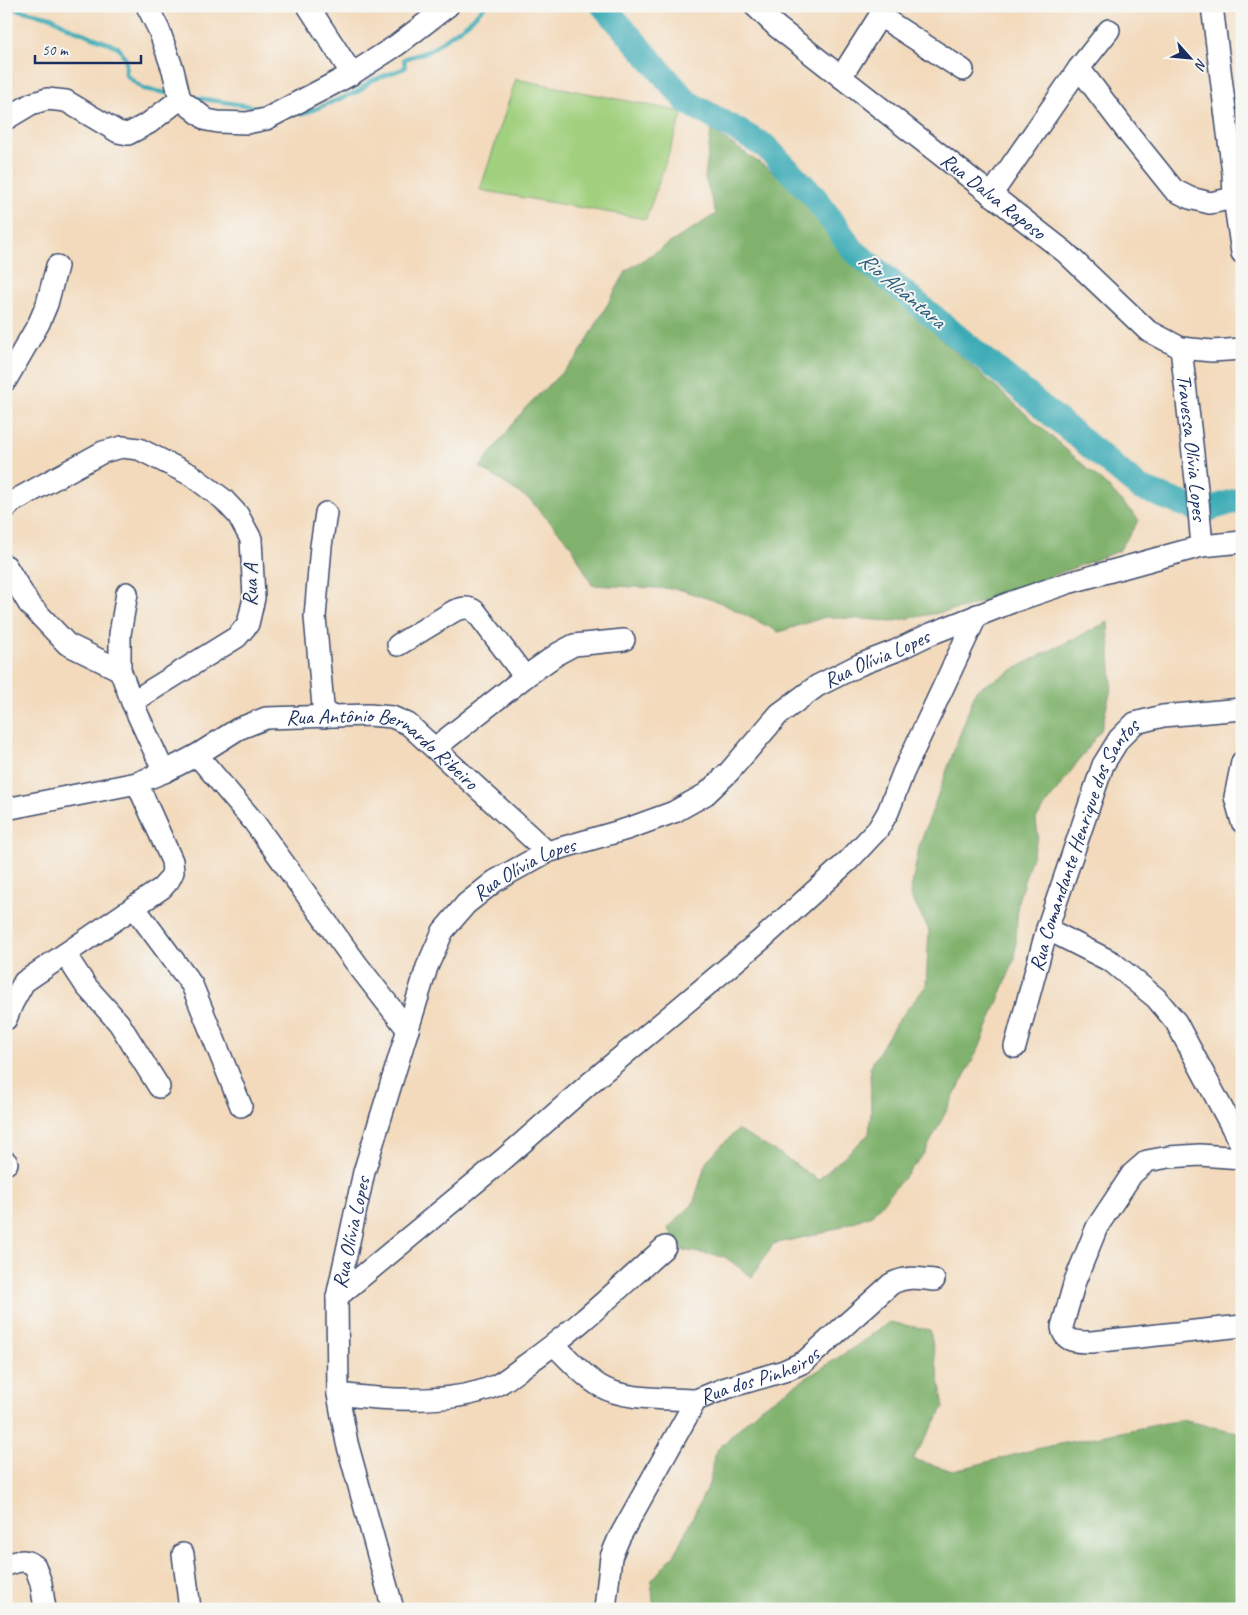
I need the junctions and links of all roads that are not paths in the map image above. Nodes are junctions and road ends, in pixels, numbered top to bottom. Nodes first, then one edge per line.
1 (147, 6) edge
2 (308, 6) edge
3 (448, 6) edge
4 (755, 6) edge
5 (1212, 6) edge
6 (883, 11) edge
7 (1109, 30) dead end
8 (1079, 68) junction
9 (963, 70) dead end
10 (352, 74) junction
11 (841, 77) junction
12 (180, 99) junction
13 (6, 119) edge
14 (1237, 171) edge
15 (991, 195) junction
16 (1234, 198) junction
17 (1242, 253) edge
18 (57, 266) dead end
19 (1180, 348) junction
20 (1242, 349) edge
21 (6, 380) edge
22 (6, 508) edge
23 (326, 513) dead end
24 (1201, 537) junction
25 (1242, 542) edge
26 (6, 566) edge
27 (127, 594) dead end
28 (977, 616) junction
29 (624, 640) dead end
30 (398, 645) dead end
31 (120, 670) junction
32 (525, 677) junction
33 (132, 702) junction
34 (1242, 709) edge
35 (324, 717) junction
36 (435, 748) junction
37 (197, 755) junction
38 (1242, 762) edge
39 (164, 772) junction
40 (137, 783) junction
41 (6, 809) edge
42 (1242, 822) edge
43 (547, 852) junction
44 (134, 907) junction
45 (1047, 928) junction
46 (65, 954) junction
47 (6, 1019) edge
48 (408, 1030) junction
49 (1014, 1047) dead end
50 (159, 1087) dead end
51 (241, 1106) dead end
52 (1242, 1146) edge
53 (1242, 1158) edge
54 (665, 1246) dead end
55 (934, 1280) dead end
56 (337, 1297) junction
57 (1242, 1326) edge
58 (554, 1345) junction
59 (338, 1394) junction
60 (696, 1400) junction
61 (183, 1554) dead end
62 (6, 1565) edge
63 (45, 1609) edge
64 (190, 1609) edge
65 (393, 1609) edge
66 (605, 1609) edge

1 - 12 street
2 - 10 street
3 - 10 street
4 - 11 street, Rua Dalva Raposo
5 - 14 street
6 - 9 street
6 - 11 street
7 - 8 street
8 - 15 street
8 - 16 street
10 - 12 street
11 - 15 street, Rua Dalva Raposo
12 - 13 street
14 - 16 street
15 - 19 street, Rua Dalva Raposo
16 - 17 street
18 - 21 street
19 - 20 street, Rua Dalva Raposo
19 - 24 street, Travessa Olívia Lopes
22 - 33 street, Rua A
23 - 35 street
24 - 25 street, Rua Olívia Lopes
24 - 28 street, Rua Olívia Lopes
26 - 31 street
27 - 31 street
28 - 43 street, Rua Olívia Lopes
28 - 56 street
29 - 32 street
30 - 32 street
31 - 33 street
32 - 36 street
33 - 39 street
34 - 45 street, Rua Comandante Henrique dos Santos
35 - 36 street, Rua Antônio Bernardo Ribeiro
35 - 37 street, Rua Antônio Bernardo Ribeiro
36 - 43 street, Rua Antônio Bernardo Ribeiro
37 - 39 street, Rua Antônio Bernardo Ribeiro
37 - 48 street
38 - 42 street
39 - 40 street, Rua Antônio Bernardo Ribeiro
40 - 41 street, Rua Antônio Bernardo Ribeiro
40 - 44 street
43 - 48 street, Rua Olívia Lopes
44 - 46 street
44 - 51 street
45 - 49 street, Rua Comandante Henrique dos Santos
45 - 52 street
46 - 47 street
46 - 50 street
48 - 56 street, Rua Olívia Lopes
53 - 57 street
54 - 58 street
55 - 60 street, Rua dos Pinheiros
56 - 59 street, Rua Olívia Lopes
58 - 59 street
58 - 60 street
59 - 65 street, Rua Olívia Lopes
60 - 66 street, Rua dos Pinheiros
61 - 64 street
62 - 63 street

